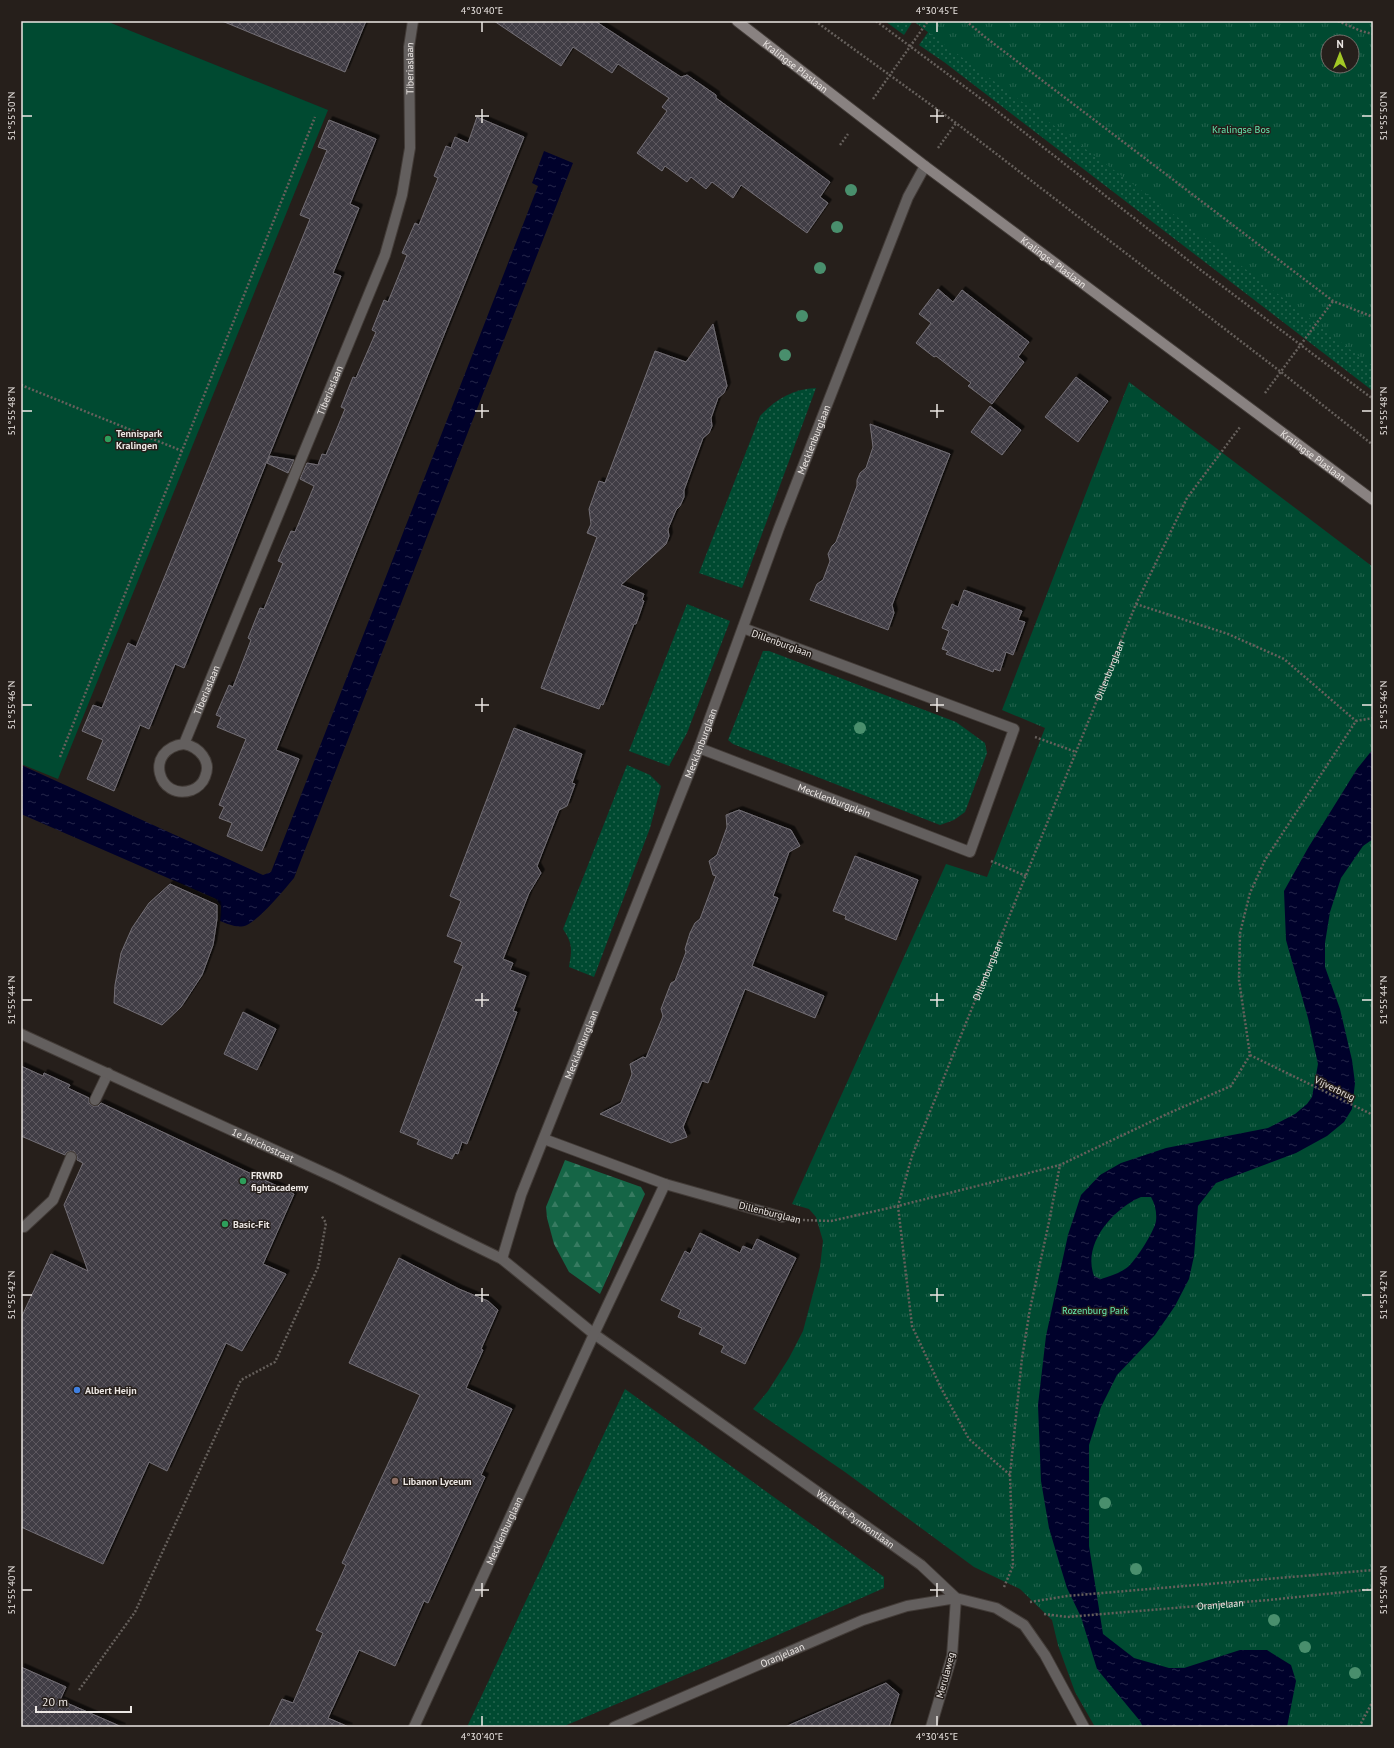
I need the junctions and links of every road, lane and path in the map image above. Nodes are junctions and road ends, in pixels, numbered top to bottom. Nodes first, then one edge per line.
1 (413, 21) edge
2 (737, 21) edge
3 (815, 21) edge
4 (876, 21) edge
5 (928, 21) edge
6 (966, 21) edge
7 (1338, 21) edge
8 (1373, 34) edge
9 (910, 45) junction
10 (890, 74) junction
11 (860, 116) junction
12 (316, 117) dead end
13 (956, 123) junction
14 (840, 145) dead end
15 (925, 166) junction
16 (1333, 301) junction
17 (1373, 317) edge
18 (1302, 345) junction
19 (1280, 372) junction
20 (21, 386) edge
21 (1373, 399) edge
22 (1252, 411) junction
23 (1373, 445) edge
24 (182, 451) junction
25 (1373, 500) edge
26 (1136, 604) junction
27 (743, 628) junction
28 (1373, 718) edge
29 (1356, 721) junction
30 (1014, 729) junction
31 (184, 744) junction
32 (699, 748) junction
33 (1076, 752) junction
34 (60, 757) dead end
35 (970, 852) junction
36 (1026, 876) junction
37 (21, 1034) edge
38 (1250, 1055) junction
39 (108, 1073) junction
40 (95, 1100) dead end
41 (1373, 1115) edge
42 (544, 1139) junction
43 (71, 1157) dead end
44 (1060, 1165) junction
45 (665, 1184) junction
46 (898, 1206) junction
47 (321, 1216) dead end
48 (782, 1216) joint
49 (24, 1227) dead end
50 (502, 1260) junction
51 (594, 1334) junction
52 (1010, 1475) junction
53 (1373, 1570) edge
54 (1373, 1589) edge
55 (1067, 1596) dead end
56 (956, 1598) junction
57 (996, 1608) junction
58 (1067, 1617) dead end
59 (79, 1690) dead end
60 (1373, 1701) edge
61 (414, 1727) edge
62 (614, 1727) edge
63 (930, 1727) edge
64 (1084, 1727) edge
65 (1359, 1727) edge

1 - 31 street, Tiberiaslaan
2 - 11 main road, Kralingse Plaslaan
3 - 10 path
4 - 9 path
5 - 9 path
6 - 16 path
7 - 8 path
9 - 10 path
9 - 18 path
10 - 11 path
10 - 13 path
11 - 14 path
11 - 15 main road, Kralingse Plaslaan
12 - 24 path
13 - 15 path
13 - 19 path
15 - 22 main road, Kralingse Plaslaan
15 - 27 street, Mecklenburglaan
16 - 17 path
16 - 18 path, Dillenburglaan
18 - 19 path, Dillenburglaan
18 - 21 path
19 - 22 path, Dillenburglaan
19 - 23 path
20 - 24 path
22 - 25 main road, Kralingse Plaslaan
22 - 26 path, Dillenburglaan
24 - 34 path
26 - 29 path
26 - 33 path, Dillenburglaan
27 - 30 street, Dillenburglaan
27 - 32 street, Mecklenburglaan
28 - 29 path
29 - 38 path
30 - 33 path
30 - 35 street
31 - 31 street
32 - 35 street, Mecklenburgplein
32 - 42 street, Mecklenburglaan
33 - 36 path, Dillenburglaan
35 - 36 path
36 - 46 path, Dillenburglaan
37 - 39 street, 1e Jerichostraat
38 - 41 path, Vijverbrug
38 - 44 path
39 - 40 street
39 - 50 street, 1e Jerichostraat
42 - 45 street, Dillenburglaan
42 - 50 street, Mecklenburglaan
43 - 49 street
44 - 46 path
44 - 52 path
45 - 48 street, Dillenburglaan
45 - 51 street, Mecklenburglaan
46 - 48 path, Dillenburglaan
46 - 52 path
47 - 59 path
50 - 51 street
51 - 56 street, Waldeck-Pyrmontlaan
51 - 61 street, Mecklenburglaan
52 - 57 path
53 - 55 path
54 - 58 path, Oranjelaan
56 - 57 street, Waldeck-Pyrmontlaan
56 - 62 street, Oranjelaan
56 - 63 street, Merulaweg
57 - 64 street, Waldeck-Pyrmontlaan
60 - 65 path

